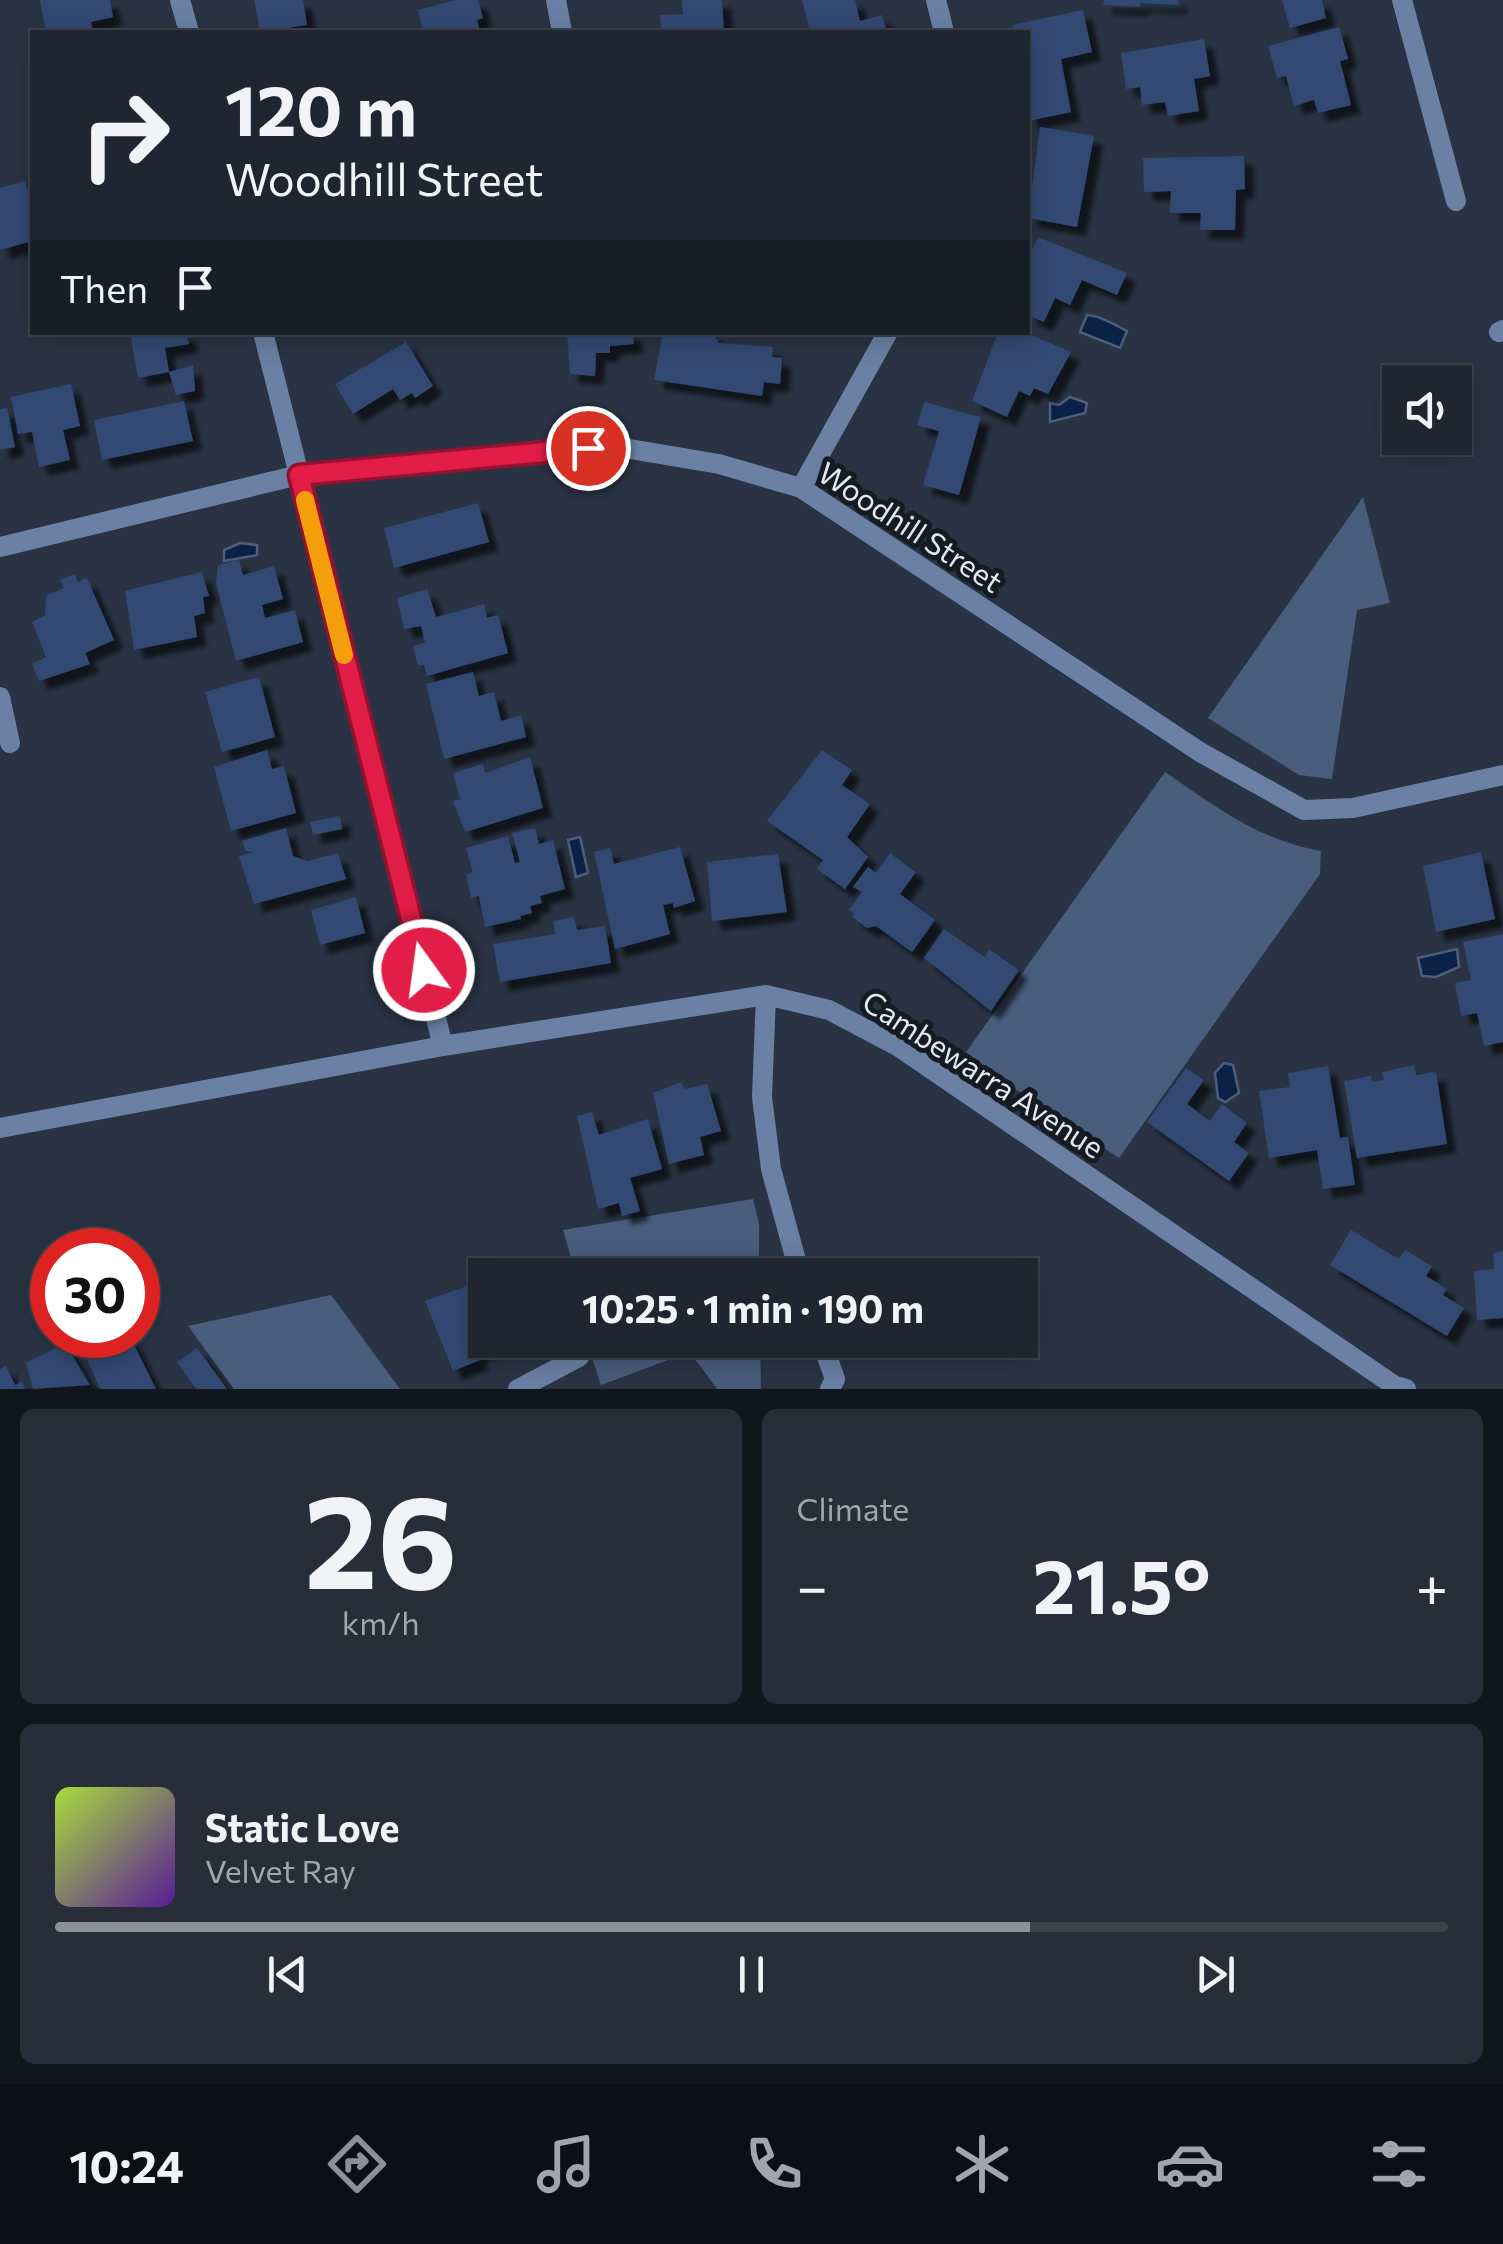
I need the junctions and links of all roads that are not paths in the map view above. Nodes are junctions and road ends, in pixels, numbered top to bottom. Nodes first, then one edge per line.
1 (180, 0) edge
2 (556, 0) edge
3 (936, 0) edge
4 (1402, 0) edge
5 (188, 30) edge
6 (562, 30) edge
7 (944, 30) edge
8 (1456, 200) dead end
9 (264, 335) edge
10 (886, 335) edge
11 (299, 475) junction
12 (802, 488) junction
13 (0, 546) edge
14 (0, 696) edge
15 (10, 744) dead end
16 (1503, 776) edge
17 (766, 995) junction
18 (444, 1046) junction
19 (0, 1128) edge
20 (795, 1258) edge
21 (580, 1358) dead end
22 (827, 1358) edge
23 (519, 1389) edge
24 (830, 1389) edge
25 (1406, 1389) edge

1 - 5 street
2 - 6 street
3 - 7 street
4 - 8 street
9 - 11 street
10 - 12 street
11 - 12 street, Woodhill Street
11 - 13 street, Woodhill Street
11 - 18 street
12 - 16 street, Woodhill Street
14 - 15 street
17 - 18 street, Cambewarra Avenue
17 - 20 street
17 - 25 street, Cambewarra Avenue
18 - 19 street, Cambewarra Avenue
21 - 23 street
22 - 24 street

